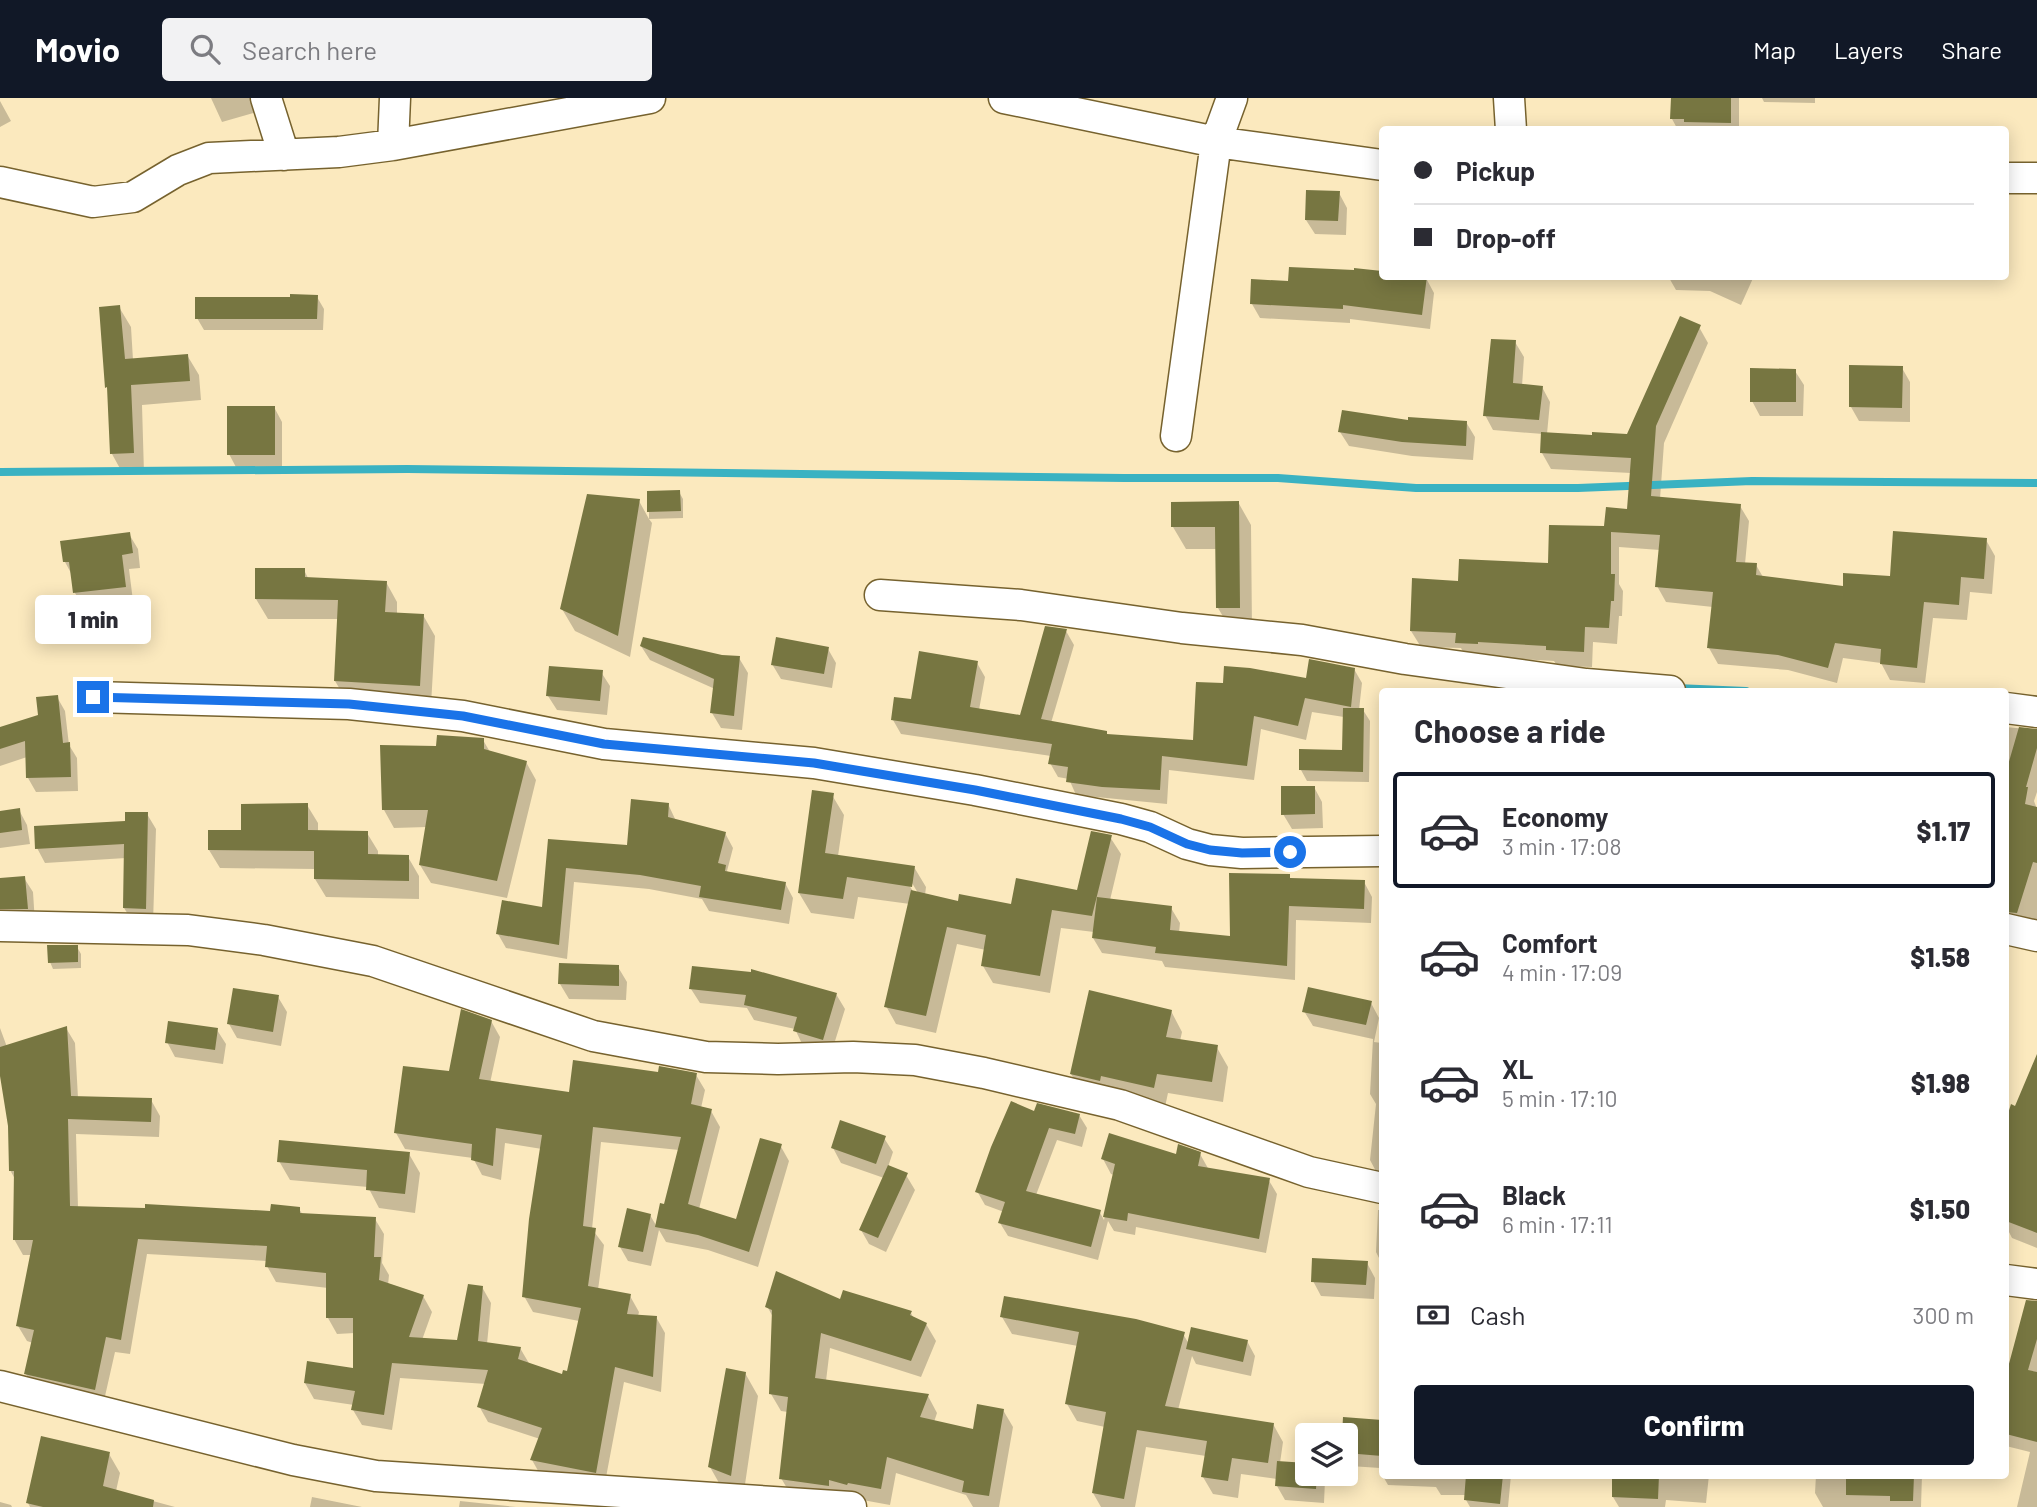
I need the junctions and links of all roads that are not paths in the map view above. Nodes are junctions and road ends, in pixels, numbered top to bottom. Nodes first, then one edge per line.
1 (266, 98) edge
2 (395, 98) edge
3 (1004, 98) edge
4 (1232, 98) edge
5 (1509, 98) edge
6 (637, 99) edge
7 (1511, 126) edge
8 (1216, 142) junction
9 (393, 145) junction
10 (284, 155) junction
11 (1379, 165) edge
12 (2009, 178) edge
13 (2037, 178) edge
14 (0, 182) edge
15 (1175, 436) dead end
16 (880, 595) dead end
17 (1634, 688) edge
18 (93, 697) dead end
19 (2009, 708) edge
20 (2037, 712) edge
21 (1379, 851) edge
22 (0, 926) edge
23 (2009, 930) edge
24 (2037, 936) edge
25 (1379, 1187) edge
26 (2009, 1280) edge
27 (2037, 1284) edge
28 (0, 1386) edge
29 (851, 1507) edge

1 - 10 street
2 - 9 street
3 - 8 street
4 - 8 street
5 - 7 street
6 - 9 street
8 - 11 street
8 - 15 street
9 - 10 street
10 - 14 street
12 - 13 street
16 - 17 street
18 - 21 street
19 - 20 street
22 - 25 street
23 - 24 street
26 - 27 street
28 - 29 street

